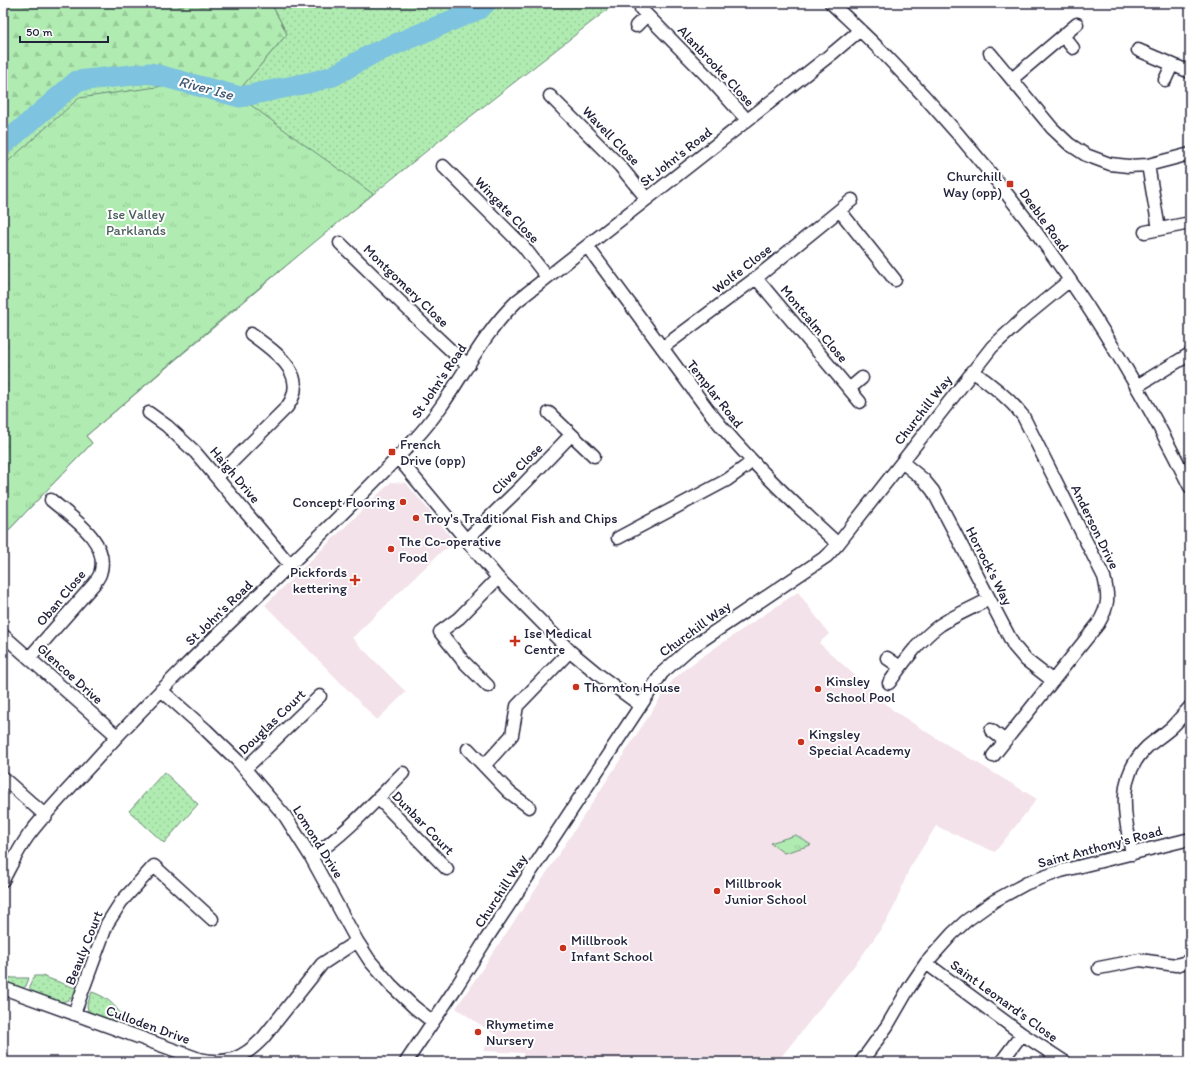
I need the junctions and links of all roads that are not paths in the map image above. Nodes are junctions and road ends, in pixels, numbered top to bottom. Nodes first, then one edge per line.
1 (831, 3) edge
2 (1077, 24) dead end
3 (636, 26) dead end
4 (860, 30) junction
5 (1063, 36) junction
6 (1073, 48) dead end
7 (1138, 50) dead end
8 (990, 53) dead end
9 (1172, 65) junction
10 (1190, 72) edge
11 (1012, 79) junction
12 (1165, 80) dead end
13 (550, 96) dead end
14 (747, 120) junction
15 (1190, 154) edge
16 (1148, 165) junction
17 (443, 166) dead end
18 (647, 199) junction
19 (852, 200) dead end
20 (840, 210) junction
21 (1186, 224) dead end
22 (1159, 229) junction
23 (1145, 232) dead end
24 (340, 243) dead end
25 (588, 246) junction
26 (547, 277) junction
27 (756, 278) junction
28 (895, 280) dead end
29 (1070, 280) junction
30 (251, 334) dead end
31 (662, 348) junction
32 (1190, 354) edge
33 (469, 365) junction
34 (972, 371) junction
35 (862, 378) dead end
36 (1137, 386) junction
37 (849, 389) junction
38 (860, 402) dead end
39 (149, 413) dead end
40 (549, 414) dead end
41 (571, 435) junction
42 (594, 456) dead end
43 (398, 458) junction
44 (752, 462) junction
45 (902, 462) junction
46 (217, 477) junction
47 (1190, 487) edge
48 (52, 500) dead end
49 (618, 538) dead end
50 (466, 540) junction
51 (838, 544) junction
52 (290, 565) junction
53 (498, 578) junction
54 (989, 599) junction
55 (3, 634) edge
56 (570, 651) junction
57 (29, 658) junction
58 (887, 658) dead end
59 (900, 667) junction
60 (1053, 681) junction
61 (889, 683) dead end
62 (488, 686) dead end
63 (161, 690) junction
64 (320, 696) dead end
65 (640, 705) junction
66 (1190, 708) edge
67 (991, 730) dead end
68 (117, 736) junction
69 (1005, 742) junction
70 (468, 749) dead end
71 (993, 756) dead end
72 (484, 766) junction
73 (245, 769) junction
74 (403, 773) dead end
75 (3, 778) edge
76 (378, 798) junction
77 (529, 807) dead end
78 (46, 816) junction
79 (1190, 839) edge
80 (1132, 854) junction
81 (311, 857) junction
82 (447, 869) dead end
83 (3, 880) edge
84 (212, 919) dead end
85 (357, 941) junction
86 (1190, 961) edge
87 (926, 963) junction
88 (1099, 968) dead end
89 (3, 988) edge
90 (74, 1014) junction
91 (433, 1022) junction
92 (1022, 1034) junction
93 (406, 1062) edge
94 (861, 1062) edge
95 (1001, 1062) edge
96 (1065, 1062) edge

1 - 4 street, Deeble Road
2 - 5 street
3 - 14 street, Alanbrooke Close
4 - 14 street, St John's Road
4 - 29 street, Deeble Road
5 - 6 street
5 - 11 street
7 - 9 street
8 - 11 street
9 - 10 street
9 - 12 street
11 - 16 street
13 - 18 street, Wavell Close
14 - 18 street, St John's Road
15 - 16 street
16 - 22 street
17 - 26 street, Wingate Close
18 - 25 street, St John's Road
19 - 20 street, Wolfe Close
20 - 27 street, Wolfe Close
20 - 28 street
21 - 22 street
22 - 23 street
24 - 33 street, Montgomery Close
25 - 26 street, St John's Road
25 - 31 street, Templar Road
26 - 33 street, St John's Road
27 - 31 street, Wolfe Close
27 - 37 street, Montcalm Close
29 - 34 street, Churchill Way
29 - 36 street, Deeble Road
30 - 46 street
31 - 44 street, Templar Road
32 - 36 street
33 - 43 street, St John's Road
34 - 45 street, Churchill Way
34 - 60 street, Anderson Drive
35 - 37 street
36 - 47 street, Deeble Road
37 - 38 street, Montcalm Close
39 - 46 street, Haigh Drive
40 - 41 street
41 - 42 street
41 - 50 street, Clive Close
43 - 50 street
43 - 52 street, St John's Road
44 - 49 street
44 - 51 street, Templar Road
45 - 51 street, Churchill Way
45 - 54 street, Horrock's Way
46 - 52 street, Haigh Drive
48 - 57 street, Oban Close
50 - 53 street
51 - 65 street, Churchill Way
52 - 63 street, St John's Road
53 - 56 street
53 - 62 street
54 - 59 street
54 - 60 street, Horrock's Way
55 - 57 street, Glencoe Drive
56 - 65 street
56 - 72 street
57 - 68 street, Glencoe Drive
58 - 59 street
59 - 61 street
60 - 69 street, Anderson Drive
63 - 68 street, St John's Road
63 - 73 street, Lomond Drive
64 - 73 street, Douglas Court
65 - 91 street, Churchill Way
66 - 80 street
67 - 69 street
68 - 78 street, St John's Road
69 - 71 street, Anderson Drive
70 - 72 street
72 - 77 street
73 - 81 street, Lomond Drive
74 - 76 street, Dunbar Court
75 - 78 street
76 - 81 street, Dunbar Court
76 - 82 street, Dunbar Court
78 - 83 street, St John's Road
79 - 80 street, Saint Anthony's Road
80 - 87 street, Saint Anthony's Road
81 - 85 street, Lomond Drive
84 - 90 street, Beauly Court
85 - 90 street, Culloden Drive
85 - 91 street, Lomond Drive
86 - 88 street
87 - 92 street, Saint Leonard's Close
87 - 94 street, Saint Anthony's Road
89 - 90 street, Culloden Drive
91 - 93 street, Churchill Way
92 - 95 street
92 - 96 street, Saint Leonard's Close

